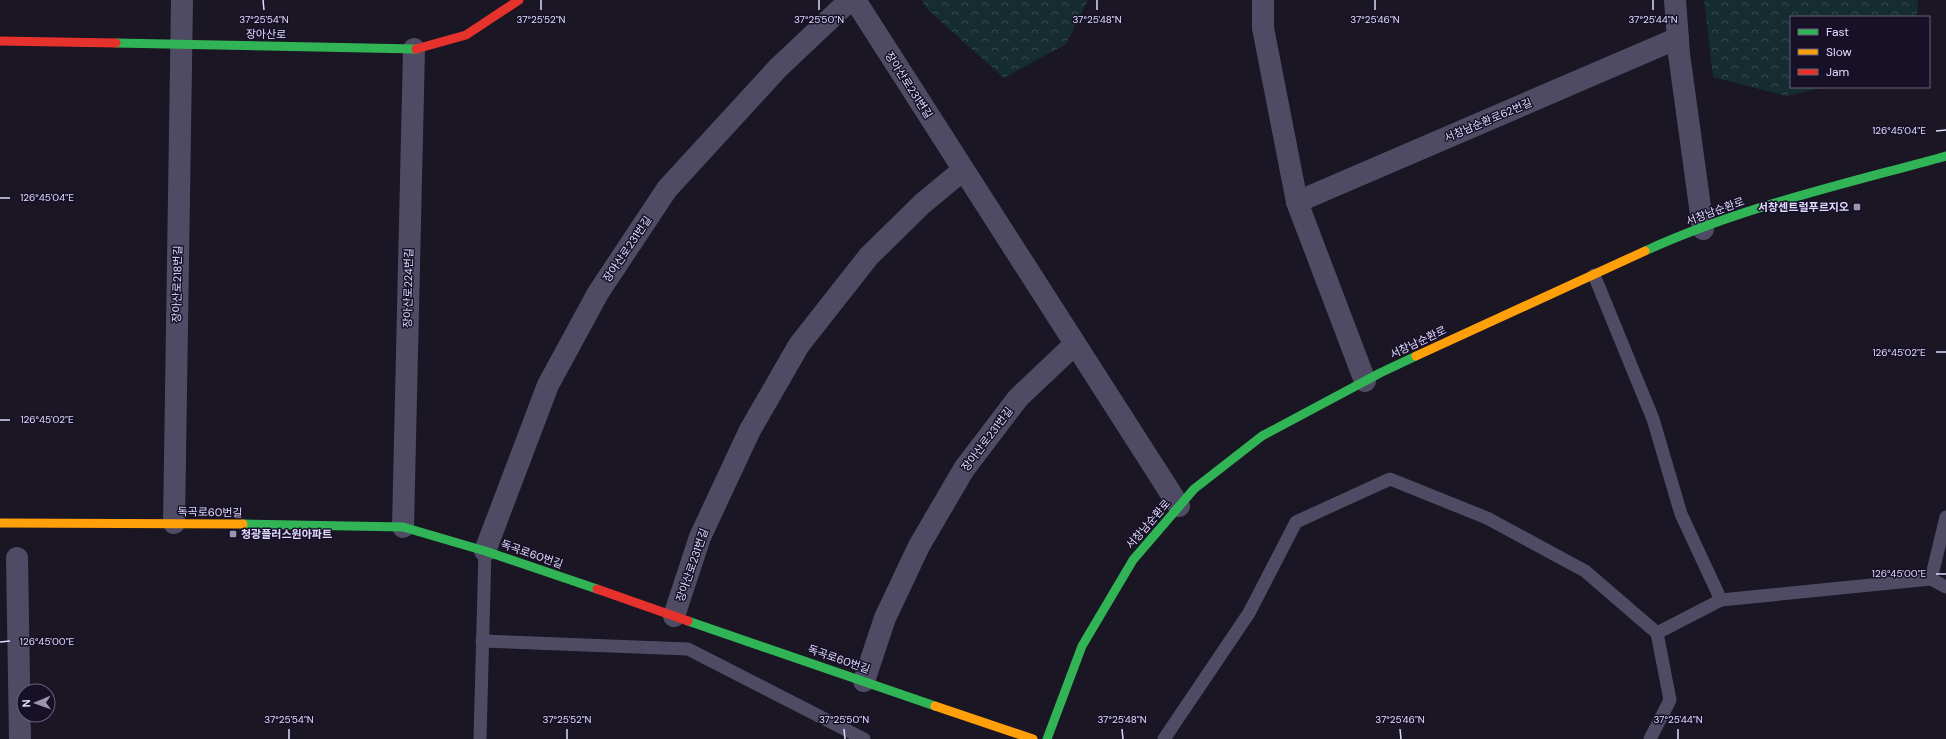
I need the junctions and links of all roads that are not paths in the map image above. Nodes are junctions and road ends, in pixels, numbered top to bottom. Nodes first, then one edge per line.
1 (182, 0) edge
2 (519, 0) edge
3 (850, 0) edge
4 (854, 0) edge
5 (1263, 0) edge
6 (1675, 0) edge
7 (1678, 38) junction
8 (0, 41) edge
9 (181, 45) junction
10 (414, 49) junction
11 (1946, 156) edge
12 (963, 170) junction
13 (1298, 202) junction
14 (1702, 229) junction
15 (1594, 275) junction
16 (1075, 344) junction
17 (1365, 381) junction
18 (1178, 506) junction
19 (1946, 517) edge
20 (0, 523) edge
21 (174, 523) junction
22 (403, 527) junction
23 (485, 551) junction
24 (17, 558) dead end
25 (1931, 578) junction
26 (1946, 587) edge
27 (1720, 600) junction
28 (674, 616) junction
29 (1657, 633) junction
30 (482, 641) junction
31 (864, 681) junction
32 (20, 739) edge
33 (480, 739) edge
34 (864, 739) edge
35 (1034, 739) edge
36 (1047, 739) edge
37 (1164, 739) edge
38 (1650, 739) edge

1 - 9 street, 장아산로218번길
2 - 10 street, 장아산로
3 - 23 street, 장아산로231번길
4 - 12 street, 장아산로231번길
5 - 13 street
6 - 7 street
7 - 13 street, 서창남순환로62번길
7 - 14 street
8 - 9 street, 장아산로
9 - 10 street, 장아산로
9 - 21 street, 장아산로218번길
10 - 22 street, 장아산로224번길
11 - 14 street, 서창남순환로
12 - 16 street, 장아산로231번길
12 - 28 street, 장아산로231번길
13 - 17 street
14 - 15 street, 서창남순환로
15 - 17 street, 서창남순환로
15 - 27 lane
16 - 18 street, 장아산로231번길
16 - 31 street, 장아산로231번길
17 - 18 street, 서창남순환로
18 - 36 street, 서창남순환로
19 - 25 lane
20 - 21 street, 독곡로60번길
21 - 22 street, 독곡로60번길
22 - 23 street, 독곡로60번길
23 - 28 street, 독곡로60번길
23 - 30 lane
24 - 32 street
25 - 26 lane
25 - 27 lane
27 - 29 lane
28 - 31 street, 독곡로60번길
29 - 37 lane
29 - 38 lane
30 - 33 lane
30 - 34 lane
31 - 35 street, 독곡로60번길

